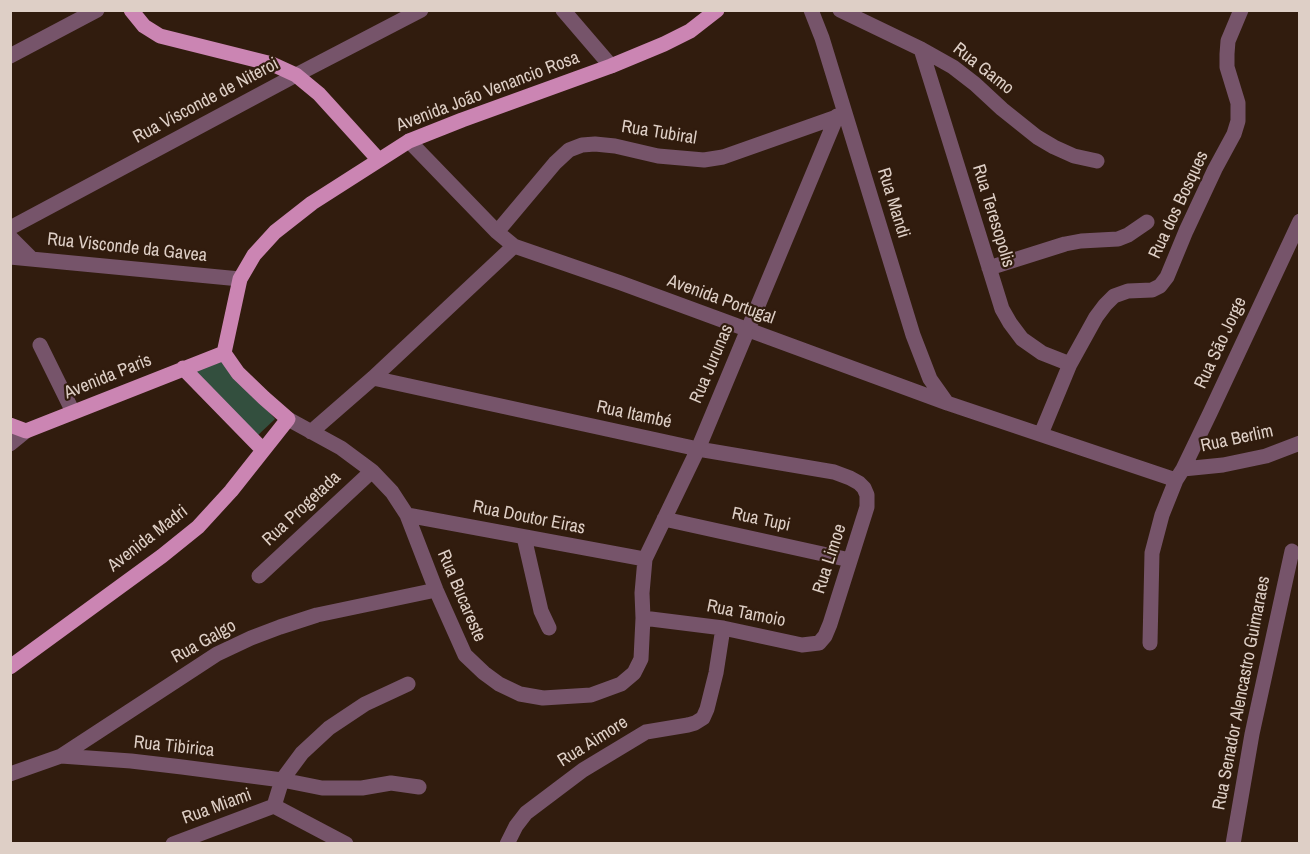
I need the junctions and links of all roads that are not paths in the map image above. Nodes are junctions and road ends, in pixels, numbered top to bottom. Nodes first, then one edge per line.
1 (97, 10) edge
2 (130, 10) edge
3 (421, 10) edge
4 (563, 10) edge
5 (717, 10) edge
6 (811, 10) edge
7 (840, 10) edge
8 (1241, 10) edge
9 (921, 49) junction
10 (10, 56) edge
11 (611, 66) junction
12 (296, 75) junction
13 (841, 115) junction
14 (409, 141) junction
15 (378, 159) junction
16 (1097, 161) dead end
17 (1299, 221) edge
18 (1147, 222) dead end
19 (10, 228) edge
20 (497, 232) junction
21 (10, 237) edge
22 (514, 246) junction
23 (10, 257) edge
24 (32, 259) junction
25 (989, 268) junction
26 (240, 279) junction
27 (747, 330) junction
28 (39, 345) dead end
29 (224, 353) junction
30 (1070, 364) junction
31 (183, 368) junction
32 (373, 378) junction
33 (947, 403) junction
34 (73, 412) junction
35 (288, 419) junction
36 (10, 425) edge
37 (26, 431) junction
38 (311, 432) junction
39 (1041, 434) junction
40 (1299, 443) edge
41 (10, 444) edge
42 (262, 449) junction
43 (698, 449) junction
44 (372, 471) junction
45 (1179, 474) junction
46 (867, 507) joint
47 (406, 515) junction
48 (664, 519) junction
49 (524, 537) junction
50 (1292, 550) dead end
51 (645, 559) junction
52 (850, 560) junction
53 (259, 576) dead end
54 (436, 590) junction
55 (643, 618) junction
56 (830, 624) joint
57 (549, 628) dead end
58 (723, 628) junction
59 (1150, 643) dead end
60 (10, 667) edge
61 (408, 684) dead end
62 (61, 756) junction
63 (10, 774) edge
64 (282, 780) junction
65 (419, 787) dead end
66 (274, 806) junction
67 (173, 843) edge
68 (346, 843) edge
69 (507, 843) edge
70 (1233, 843) edge

1 - 10 street
2 - 12 main road
3 - 12 street, Rua Visconde de Niteroi
4 - 11 street
5 - 11 main road, Avenida João Venancio Rosa
6 - 13 street, Rua Mandi
7 - 9 street, Rua Gamo
8 - 30 street, Rua dos Bosques
9 - 16 street, Rua Gamo
9 - 25 street, Rua Teresopolis
11 - 14 main road, Avenida João Venancio Rosa
12 - 15 main road
12 - 19 street, Rua Visconde de Niteroi
13 - 20 street, Rua Tubiral
13 - 27 street, Rua Jurunas
13 - 33 street, Rua Mandi
14 - 15 main road, Avenida João Venancio Rosa
14 - 20 street
15 - 26 main road, Avenida João Venancio Rosa
17 - 45 street, Rua São Jorge
18 - 25 street
20 - 22 street
21 - 24 street
22 - 27 street, Avenida Portugal
22 - 32 street
23 - 24 street, Rua Visconde da Gavea
24 - 26 street, Rua Visconde da Gavea
25 - 30 street, Rua Teresopolis
26 - 29 main road, Avenida João Venancio Rosa
27 - 33 street, Avenida Portugal
27 - 43 street, Rua Jurunas
28 - 34 street
29 - 31 main road, Avenida Paris
29 - 35 main road
30 - 39 street, Rua dos Bosques
31 - 34 main road, Avenida Paris
31 - 42 main road
32 - 38 street
32 - 43 street, Rua Itambé
33 - 39 street, Avenida Portugal
34 - 37 main road, Avenida Paris
35 - 38 street, Rua Bucareste
35 - 42 main road, Avenida Madri
36 - 37 main road
37 - 41 street, Avenida Paris
38 - 44 street, Rua Bucareste
39 - 45 street, Avenida Portugal
40 - 45 street, Rua Berlim
42 - 60 main road, Avenida Madri
43 - 46 street, Rua Itambé
43 - 48 street, Rua Jurunas
44 - 47 street, Rua Bucareste
44 - 53 street, Rua Progetada
45 - 59 street, Rua São Jorge
46 - 52 street, Rua Limoe
47 - 49 street, Rua Doutor Eiras
47 - 54 street, Rua Bucareste
48 - 51 street, Rua Jurunas
48 - 52 street, Rua Tupi
49 - 51 street, Rua Doutor Eiras
49 - 57 street
50 - 70 street, Rua Senador Alencastro Guimaraes
51 - 55 street, Rua Bucareste
52 - 56 street, Rua Limoe
54 - 55 street, Rua Bucareste
54 - 62 street, Rua Galgo
55 - 58 street, Rua Tamoio
56 - 58 street, Rua Tamoio
58 - 69 street, Rua Aimore
61 - 64 street
62 - 63 street, Rua Galgo
62 - 64 street, Rua Tibirica
64 - 65 street, Rua Tibirica
64 - 66 street
66 - 67 street, Rua Miami
66 - 68 street

